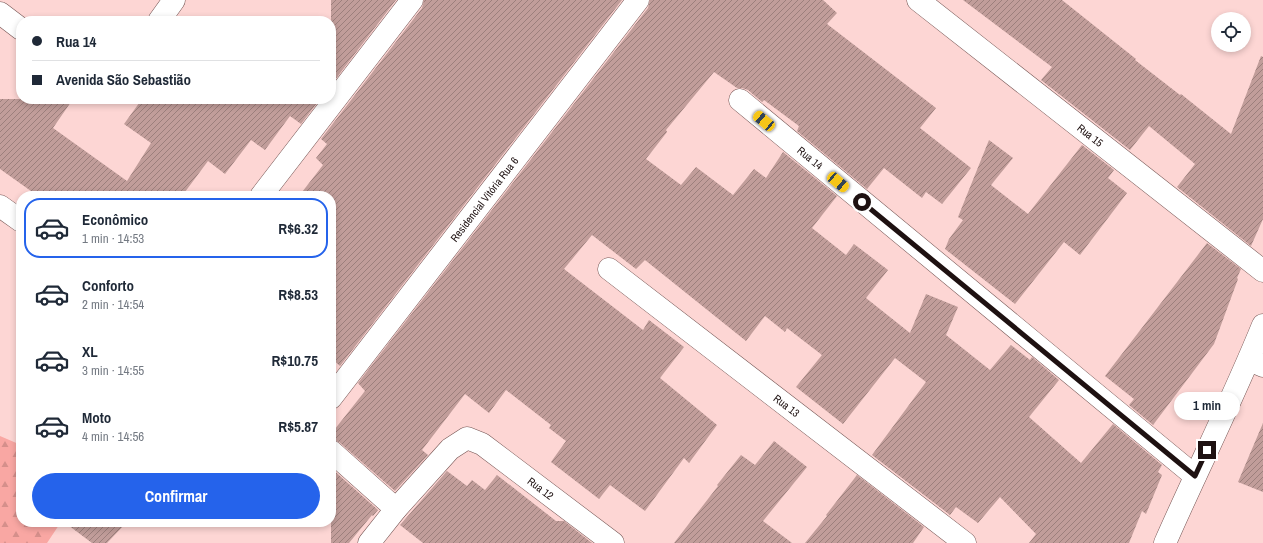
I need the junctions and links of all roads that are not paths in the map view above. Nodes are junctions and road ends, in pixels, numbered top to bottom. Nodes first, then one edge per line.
1 (174, 0) edge
2 (412, 0) edge
3 (638, 0) edge
4 (918, 0) edge
5 (0, 13) edge
6 (163, 16) edge
7 (16, 24) edge
8 (336, 99) edge
9 (740, 100) dead end
10 (332, 104) edge
11 (265, 191) edge
12 (0, 206) edge
13 (16, 217) edge
14 (609, 269) dead end
15 (1263, 271) edge
16 (1263, 325) edge
17 (1256, 363) edge
18 (336, 392) edge
19 (336, 456) edge
20 (1195, 476) junction
21 (396, 509) junction
22 (369, 543) edge
23 (613, 543) edge
24 (965, 543) edge
25 (1165, 543) edge

1 - 6 street
2 - 8 street
3 - 18 street, Residencial Vitória Rua 6
4 - 15 street, Rua 15
5 - 7 street
9 - 20 street, Rua 14
10 - 11 street
12 - 13 street
14 - 24 street, Rua 13
16 - 17 street
17 - 20 street
19 - 21 street
20 - 25 street
21 - 22 street
21 - 23 street, Rua 12

